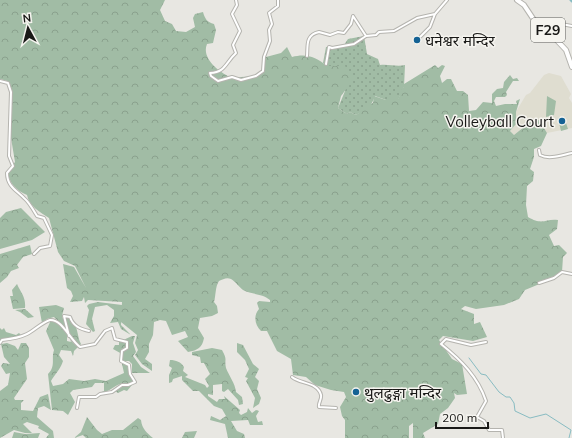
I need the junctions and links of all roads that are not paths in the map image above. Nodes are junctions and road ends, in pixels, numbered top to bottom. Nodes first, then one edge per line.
1 (236, 0) edge
2 (278, 0) edge
3 (447, 0) edge
4 (517, 0) edge
5 (435, 14) junction
6 (572, 26) edge
7 (545, 29) junction
8 (366, 36) junction
9 (420, 36) dead end
10 (307, 56) dead end
11 (326, 64) dead end
12 (572, 67) edge
13 (0, 81) edge
14 (539, 150) dead end
15 (572, 153) edge
16 (34, 254) dead end
17 (572, 274) edge
18 (539, 283) dead end
19 (89, 331) dead end
20 (69, 336) junction
21 (486, 342) dead end
22 (0, 343) edge
23 (292, 377) dead end
24 (77, 408) dead end
25 (336, 408) dead end
26 (503, 438) edge

1 - 2 street
3 - 5 street
4 - 7 main road, F29
5 - 8 street
5 - 9 street
6 - 7 street
7 - 12 main road, F29
8 - 10 street
8 - 11 street
13 - 16 street
14 - 15 street
17 - 18 street
19 - 20 street
20 - 22 street
20 - 24 street
21 - 26 street
23 - 25 street

